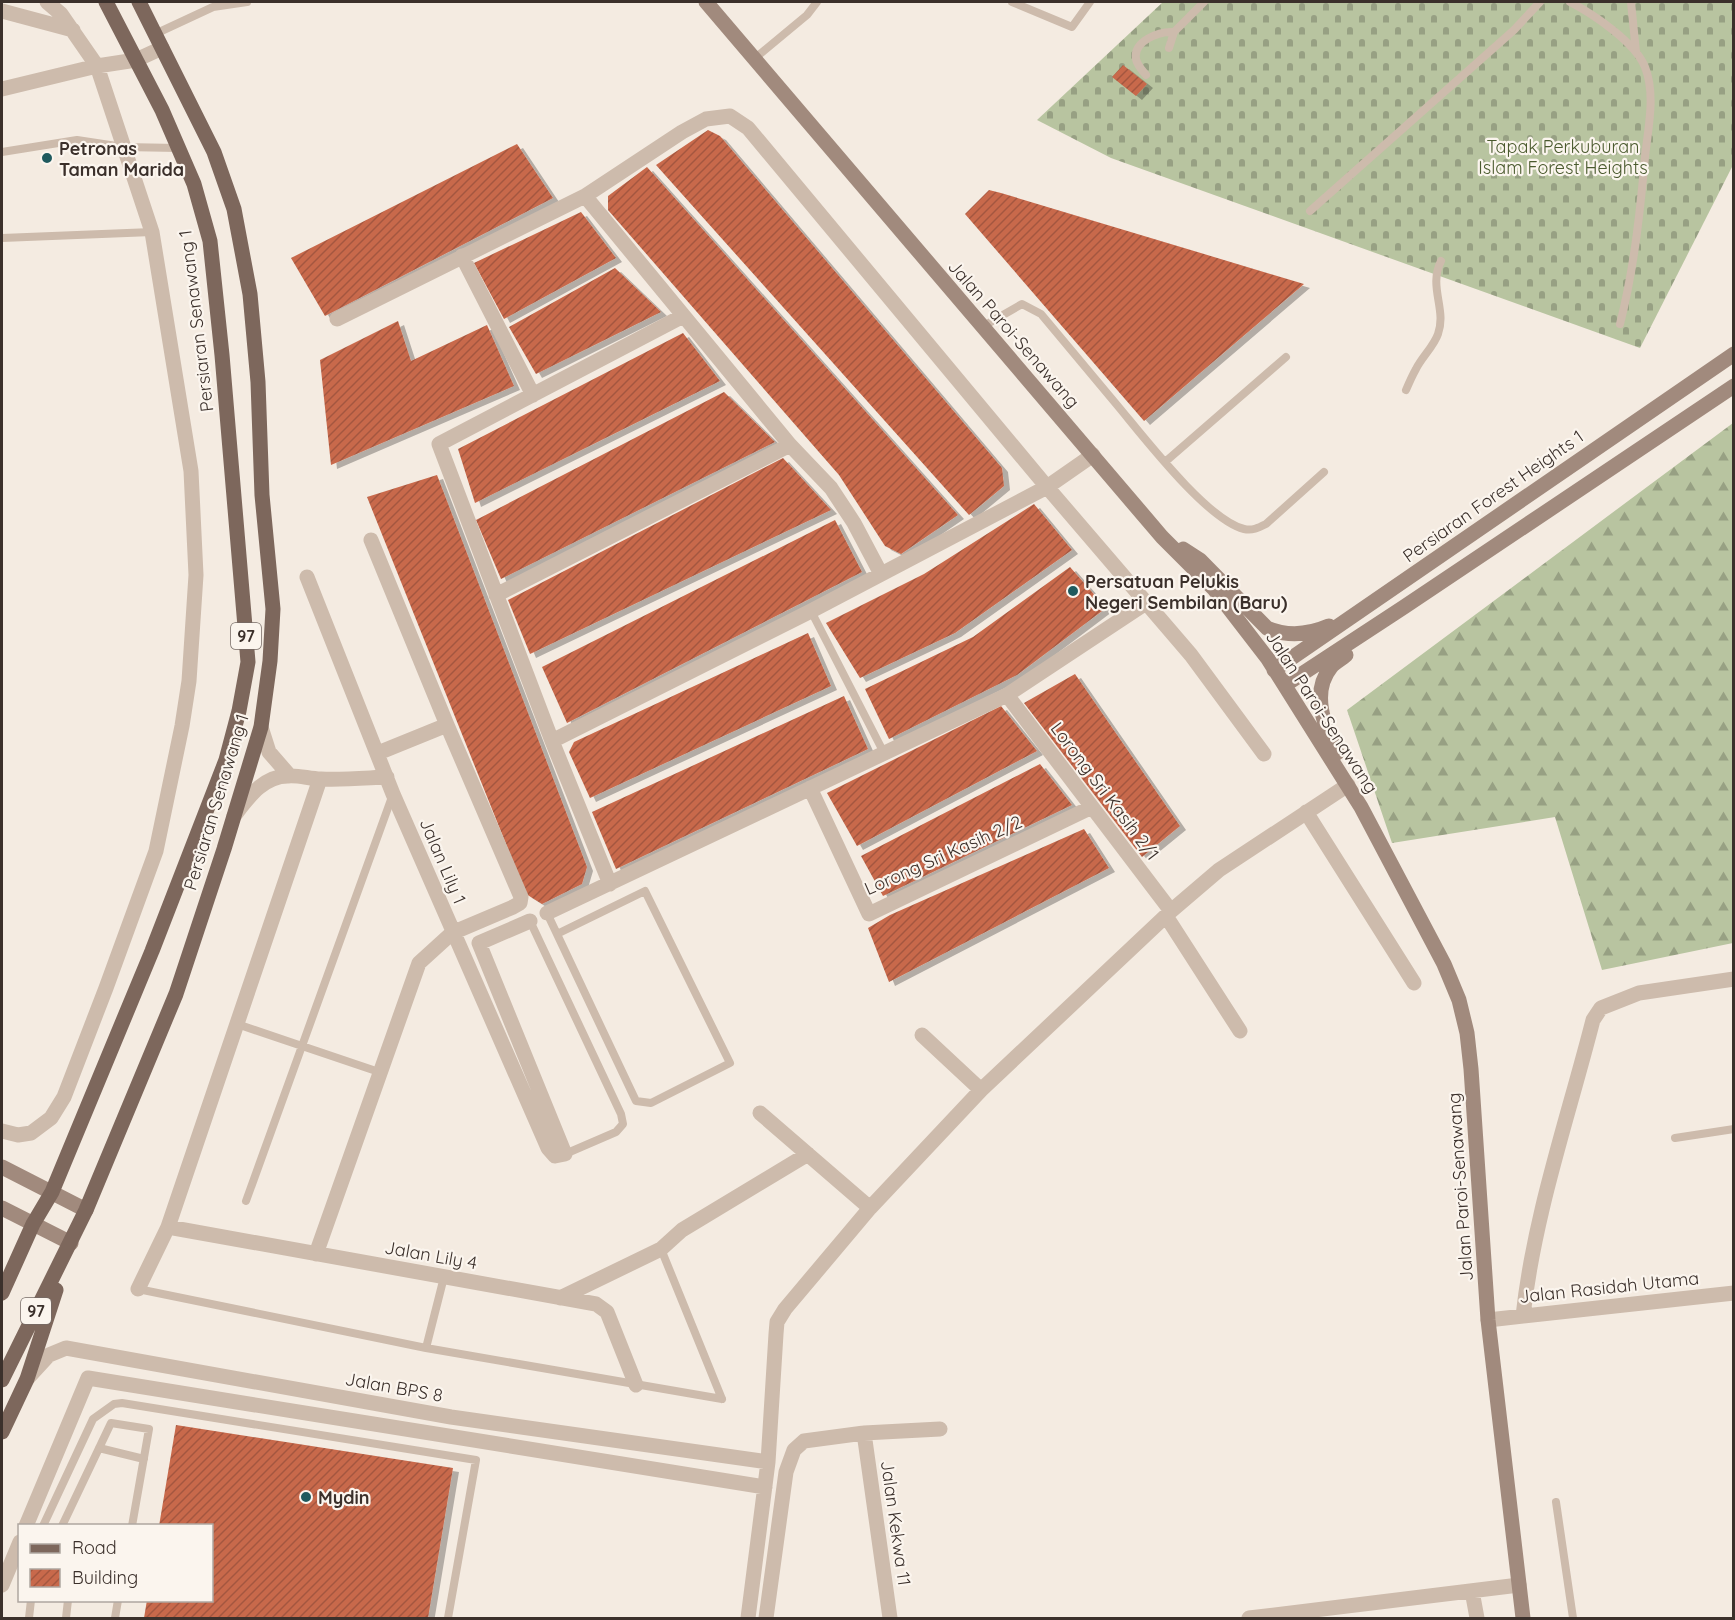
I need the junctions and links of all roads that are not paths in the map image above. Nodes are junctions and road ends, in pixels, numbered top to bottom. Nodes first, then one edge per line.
1 (46, 2) edge
2 (106, 2) edge
3 (139, 2) edge
4 (247, 2) edge
5 (706, 2) edge
6 (817, 2) edge
7 (1012, 2) edge
8 (1090, 2) edge
9 (1204, 2) edge
10 (1540, 2) edge
11 (1570, 2) edge
12 (1631, 2) edge
13 (2, 11) edge
14 (73, 30) junction
15 (1174, 32) junction
16 (158, 41) junction
17 (1169, 48) dead end
18 (1636, 52) junction
19 (754, 59) junction
20 (136, 60) junction
21 (97, 66) junction
22 (1146, 75) dead end
23 (2, 89) edge
24 (123, 147) junction
25 (178, 148) junction
26 (2, 152) edge
27 (585, 196) junction
28 (1310, 211) dead end
29 (152, 232) junction
30 (2, 238) edge
31 (462, 256) junction
32 (1441, 261) dead end
33 (683, 316) junction
34 (337, 319) dead end
35 (1620, 324) dead end
36 (982, 327) junction
37 (1734, 354) edge
38 (1286, 357) dead end
39 (1734, 386) edge
40 (1406, 390) dead end
41 (533, 396) junction
42 (790, 445) junction
43 (1093, 455) junction
44 (1165, 462) junction
45 (1324, 472) dead end
46 (1047, 487) junction
47 (1162, 537) junction
48 (371, 540) dead end
49 (880, 574) junction
50 (307, 576) dead end
51 (496, 594) junction
52 (1146, 603) junction
53 (1404, 607) junction
54 (811, 611) junction
55 (1352, 616) junction
56 (1274, 670) junction
57 (1285, 685) junction
58 (1007, 695) junction
59 (447, 725) junction
60 (261, 727) junction
61 (552, 741) junction
62 (378, 753) junction
63 (884, 753) junction
64 (1264, 754) dead end
65 (289, 775) junction
66 (387, 777) junction
67 (320, 779) junction
68 (1347, 785) junction
69 (810, 788) junction
70 (393, 794) junction
71 (1092, 807) junction
72 (1360, 807) junction
73 (1306, 812) junction
74 (234, 816) junction
75 (610, 884) junction
76 (547, 913) joint
77 (1169, 913) junction
78 (530, 921) joint
79 (452, 933) junction
80 (557, 934) junction
81 (1734, 979) edge
82 (1414, 983) dead end
83 (237, 1024) junction
84 (1240, 1031) dead end
85 (922, 1035) dead end
86 (302, 1046) junction
87 (379, 1072) junction
88 (981, 1090) junction
89 (760, 1113) dead end
90 (1734, 1129) edge
91 (2, 1131) edge
92 (1675, 1138) dead end
93 (808, 1154) junction
94 (560, 1155) junction
95 (2, 1167) edge
96 (52, 1192) junction
97 (246, 1201) dead end
98 (2, 1208) edge
99 (870, 1208) junction
100 (86, 1210) junction
101 (33, 1224) junction
102 (168, 1227) junction
103 (71, 1243) junction
104 (661, 1249) junction
105 (316, 1254) junction
106 (444, 1276) junction
107 (138, 1289) joint
108 (2, 1293) edge
109 (1734, 1293) edge
110 (560, 1298) junction
111 (1523, 1316) junction
112 (1488, 1320) junction
113 (426, 1348) junction
114 (27, 1379) junction
115 (2, 1380) edge
116 (636, 1385) junction
117 (940, 1429) dead end
118 (2, 1432) edge
119 (864, 1433) junction
120 (99, 1448) junction
121 (144, 1459) junction
122 (768, 1462) junction
123 (765, 1487) junction
124 (1556, 1502) dead end
125 (27, 1524) edge
126 (44, 1524) edge
127 (63, 1524) edge
128 (132, 1524) edge
129 (18, 1547) edge
130 (2, 1585) edge
131 (1519, 1585) junction
132 (1472, 1591) junction
133 (31, 1602) edge
134 (68, 1602) edge
135 (118, 1602) edge
136 (29, 1618) edge
137 (66, 1618) edge
138 (115, 1618) edge
139 (448, 1618) edge
140 (748, 1618) edge
141 (766, 1618) edge
142 (890, 1618) edge
143 (1249, 1618) edge
144 (1477, 1618) edge
145 (1523, 1618) edge
146 (1572, 1618) edge

1 - 14 street
2 - 20 main road, Persiaran Senawang 1 / 97
3 - 16 main road, Persiaran Senawang 1 / 97
4 - 16 lane
5 - 19 main road, Jalan Paroi-Senawang
6 - 19 lane
7 - 8 lane
9 - 15 lane
10 - 28 lane
11 - 18 lane
12 - 18 lane
13 - 14 street
14 - 21 street
15 - 17 lane
15 - 22 lane
16 - 20 street
16 - 60 main road, Persiaran Senawang 1 / 97
18 - 35 lane
19 - 36 main road, Jalan Paroi-Senawang
20 - 21 street
20 - 25 main road, Persiaran Senawang 1 / 97
21 - 23 street
21 - 24 street
24 - 25 lane
24 - 26 lane
24 - 29 street
25 - 96 main road, Persiaran Senawang 1 / 97
27 - 31 street
27 - 33 street
27 - 46 street
29 - 30 lane
29 - 91 street
31 - 34 street
31 - 41 street
32 - 40 lane
33 - 41 street
33 - 42 street
36 - 43 main road, Jalan Paroi-Senawang
36 - 44 lane
37 - 55 main road, Persiaran Forest Heights 1
38 - 44 lane
39 - 53 main road
41 - 51 street
42 - 49 street
42 - 51 street
43 - 46 street
43 - 47 main road, Jalan Paroi-Senawang
44 - 45 lane
46 - 49 street
46 - 52 street
47 - 55 main road
47 - 56 main road, Jalan Paroi-Senawang
48 - 59 street
49 - 54 street
50 - 62 street, Jalan Lily 1
51 - 61 street
52 - 58 street
52 - 64 street
53 - 57 main road
53 - 72 main road
54 - 61 street
54 - 63 lane
55 - 56 main road, Persiaran Forest Heights 1
56 - 57 main road, Jalan Paroi-Senawang
57 - 68 main road, Jalan Paroi-Senawang
58 - 63 street
58 - 71 street, Lorong Sri Kasih 2/1
59 - 62 street
59 - 79 street
60 - 65 street
60 - 74 main road, Persiaran Senawang 1 / 97
61 - 75 street
62 - 66 street, Jalan Lily 1
63 - 69 street
65 - 67 street
65 - 74 street
66 - 67 street
66 - 70 street, Jalan Lily 1
67 - 83 street
68 - 72 main road, Jalan Paroi-Senawang
68 - 73 street
69 - 71 street, Lorong Sri Kasih 2/2
69 - 75 street
70 - 79 street, Jalan Lily 1
70 - 86 lane
71 - 77 street, Lorong Sri Kasih 2/1
72 - 112 main road, Jalan Paroi-Senawang
73 - 77 street
73 - 82 street
74 - 100 main road, Persiaran Senawang 1 / 97
75 - 76 street
76 - 80 lane
77 - 84 street, Lorong Sri Kasih 2/1
77 - 88 street
78 - 94 street
78 - 94 lane
79 - 87 street
79 - 94 street, Jalan Lily 1
80 - 80 lane
81 - 111 street
83 - 86 lane
83 - 102 street
85 - 88 street
86 - 87 lane
86 - 97 lane
87 - 105 street
88 - 99 street
89 - 93 street
90 - 92 lane
93 - 99 street
93 - 104 street
95 - 96 main road
96 - 100 main road
96 - 101 main road, Persiaran Senawang 1 / 97
98 - 101 main road
99 - 122 street
100 - 103 main road, Persiaran Senawang 1 / 97
101 - 103 main road
101 - 108 main road, Persiaran Senawang 1 / 97
102 - 105 street, Jalan Lily 4
102 - 107 street
103 - 114 main road
103 - 115 main road, Persiaran Senawang 1 / 97
104 - 110 street
104 - 116 lane
105 - 106 street, Jalan Lily 4
106 - 110 street, Jalan Lily 4
106 - 113 lane
107 - 113 lane
109 - 111 street, Jalan Rasidah Utama
110 - 116 street, Jalan Lily 4
111 - 112 street, Jalan Rasidah Utama
112 - 131 main road, Jalan Paroi-Senawang
113 - 116 lane
114 - 118 main road
114 - 122 street, Jalan BPS 8
117 - 119 street
119 - 141 street
119 - 142 street, Jalan Kekwa 11
120 - 121 lane
120 - 121 lane
120 - 127 lane
121 - 128 lane
122 - 123 street
123 - 125 street
123 - 140 street
124 - 146 lane
126 - 139 lane
129 - 130 street
131 - 132 street
131 - 145 main road, Jalan Paroi-Senawang
132 - 143 street
132 - 144 street
133 - 136 lane
134 - 137 lane
135 - 138 lane

